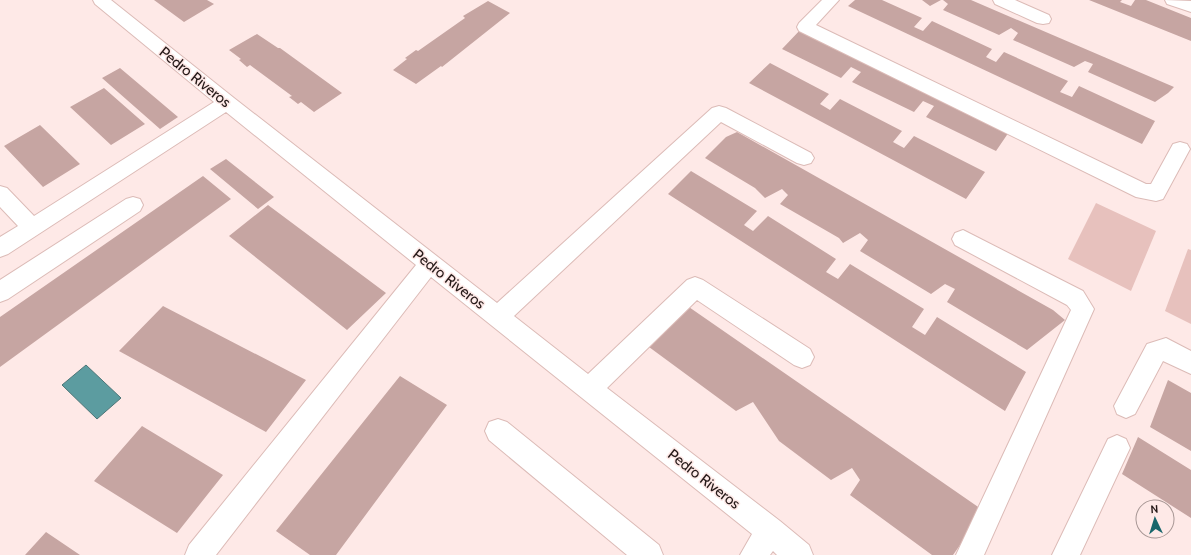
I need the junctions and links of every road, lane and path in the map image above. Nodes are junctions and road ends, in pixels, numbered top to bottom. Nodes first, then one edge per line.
1 (101, 0) edge
2 (831, 0) edge
3 (1001, 0) edge
4 (1173, 0) edge
5 (1191, 7) edge
6 (1043, 19) dead end
7 (227, 103) junction
8 (1180, 149) dead end
9 (804, 158) dead end
10 (0, 194) edge
11 (133, 205) dead end
12 (32, 227) junction
13 (964, 239) dead end
14 (0, 248) edge
15 (429, 264) junction
16 (0, 292) edge
17 (497, 317) junction
18 (802, 357) dead end
19 (1191, 363) edge
20 (589, 389) junction
21 (1126, 406) dead end
22 (498, 430) dead end
23 (1117, 448) dead end
24 (770, 531) junction
25 (199, 555) edge
26 (649, 555) edge
27 (754, 555) edge
28 (799, 555) edge
29 (970, 555) edge
30 (1066, 555) edge

1 - 7 street, Pedro Riveros
2 - 8 street
3 - 6 street
4 - 5 street
7 - 12 street
7 - 15 street, Pedro Riveros
9 - 17 street
10 - 12 street
11 - 16 street
12 - 14 street
13 - 29 street
15 - 17 street, Pedro Riveros
15 - 25 street
17 - 20 street, Pedro Riveros
18 - 20 street
19 - 21 street
20 - 24 street, Pedro Riveros
22 - 26 street
23 - 30 street
24 - 27 street
24 - 28 street, Pedro Riveros

